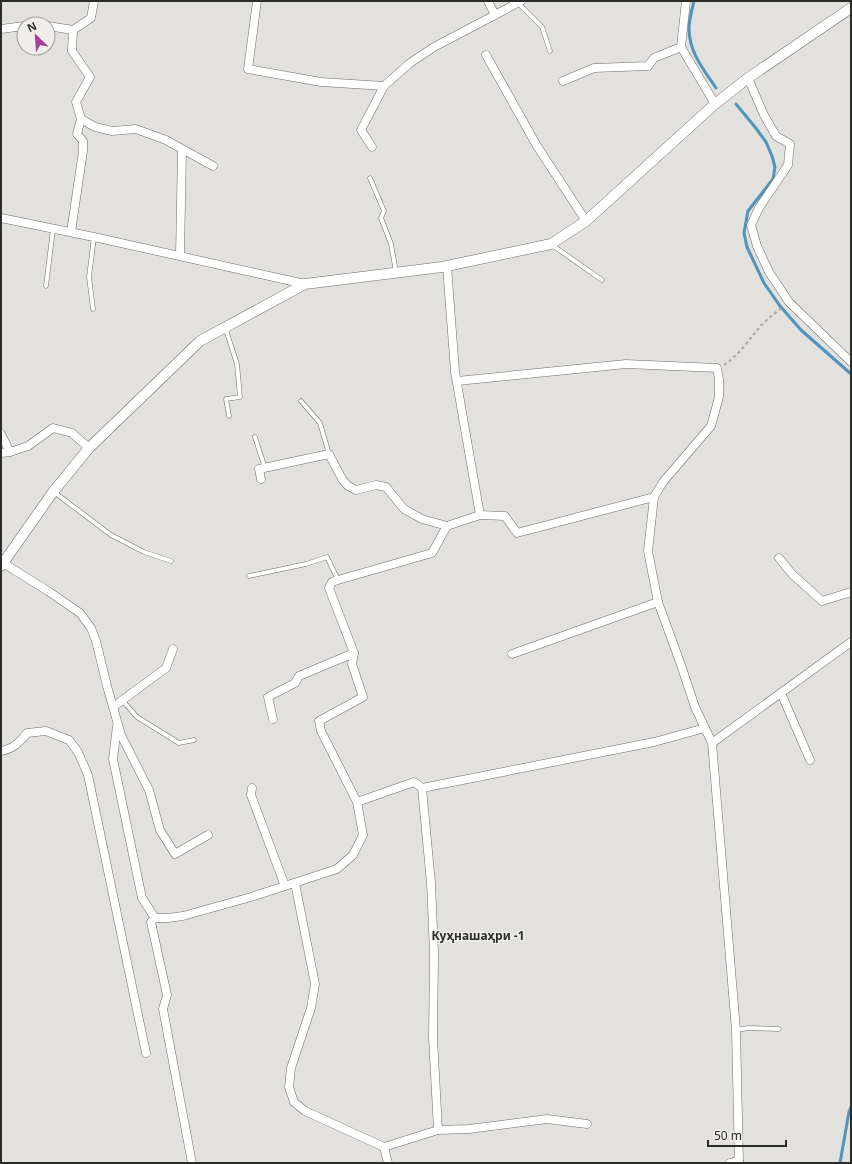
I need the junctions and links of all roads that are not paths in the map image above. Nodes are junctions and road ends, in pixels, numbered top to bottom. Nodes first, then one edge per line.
1 (94, 1) edge
2 (257, 1) edge
3 (488, 1) edge
4 (686, 1) edge
5 (519, 2) edge
6 (851, 8) edge
7 (495, 15) junction
8 (16, 27) edge
9 (56, 27) edge
10 (1, 29) edge
11 (73, 30) junction
12 (681, 46) junction
13 (550, 51) dead end
14 (486, 55) dead end
15 (748, 78) junction
16 (563, 81) dead end
17 (384, 86) junction
18 (715, 104) junction
19 (81, 119) junction
20 (372, 148) dead end
21 (182, 150) junction
22 (213, 166) dead end
23 (370, 178) dead end
24 (1, 218) edge
25 (586, 221) junction
26 (53, 228) junction
27 (71, 232) junction
28 (94, 236) junction
29 (551, 244) junction
30 (180, 255) junction
31 (447, 266) junction
32 (397, 273) junction
33 (602, 280) dead end
34 (305, 284) junction
35 (46, 286) dead end
36 (93, 309) dead end
37 (225, 327) junction
38 (851, 362) edge
39 (457, 381) junction
40 (300, 401) dead end
41 (229, 416) dead end
42 (1, 434) edge
43 (255, 437) dead end
44 (89, 448) junction
45 (10, 452) junction
46 (1, 454) edge
47 (329, 454) junction
48 (265, 468) junction
49 (261, 479) dead end
50 (53, 492) junction
51 (654, 497) junction
52 (480, 515) junction
53 (447, 526) junction
54 (779, 558) dead end
55 (171, 561) dead end
56 (2, 565) edge
57 (249, 576) dead end
58 (338, 580) junction
59 (851, 592) edge
60 (658, 602) junction
61 (851, 642) edge
62 (173, 649) dead end
63 (354, 653) junction
64 (512, 654) dead end
65 (781, 693) junction
66 (122, 700) junction
67 (113, 707) junction
68 (273, 719) dead end
69 (117, 721) junction
70 (705, 728) junction
71 (194, 740) dead end
72 (712, 743) junction
73 (1, 750) edge
74 (810, 760) dead end
75 (252, 788) dead end
76 (422, 788) junction
77 (357, 802) junction
78 (208, 835) dead end
79 (295, 883) junction
80 (285, 886) junction
81 (155, 918) junction
82 (779, 1029) dead end
83 (736, 1030) junction
84 (146, 1053) dead end
85 (587, 1124) dead end
86 (438, 1130) junction
87 (384, 1147) junction
88 (739, 1162) edge
89 (192, 1163) edge
90 (388, 1163) edge
91 (730, 1163) edge

1 - 11 street
2 - 17 street
3 - 7 street
4 - 12 street
5 - 7 street
5 - 13 lane
6 - 15 street
7 - 17 street
8 - 10 street
9 - 11 street
11 - 19 street
12 - 16 street
12 - 18 street
14 - 25 street
15 - 18 street
15 - 38 street
17 - 20 street
18 - 25 street
19 - 21 street
19 - 27 street
21 - 22 street
21 - 30 street
23 - 32 lane
24 - 26 street
25 - 29 street
26 - 27 street
26 - 35 lane
27 - 28 street
28 - 30 street
28 - 36 lane
29 - 31 street
29 - 33 lane
30 - 34 street
31 - 32 street
31 - 39 street
32 - 34 street
34 - 37 street
37 - 41 lane
37 - 44 street
39 - 51 street
39 - 52 street
40 - 47 lane
42 - 45 street
43 - 48 lane
44 - 45 street
44 - 50 street
45 - 46 street
47 - 48 street
47 - 53 street
48 - 49 street
50 - 55 lane
50 - 56 street
51 - 52 street
51 - 60 street
52 - 53 street
53 - 58 street
54 - 59 street
56 - 67 street
57 - 58 lane
58 - 63 street
60 - 64 street
60 - 70 street
61 - 65 street
62 - 66 street
63 - 68 street
63 - 77 street
65 - 72 street
65 - 74 street
66 - 67 street
66 - 71 lane
67 - 69 street
69 - 78 street
69 - 81 street
70 - 72 street
70 - 76 street
72 - 83 street
73 - 84 street
75 - 80 street
76 - 77 street
76 - 86 street
77 - 79 street
79 - 80 street
79 - 87 street
80 - 81 street
81 - 89 street
82 - 83 lane
83 - 88 street
85 - 86 street
86 - 87 street
87 - 90 street
88 - 91 street

